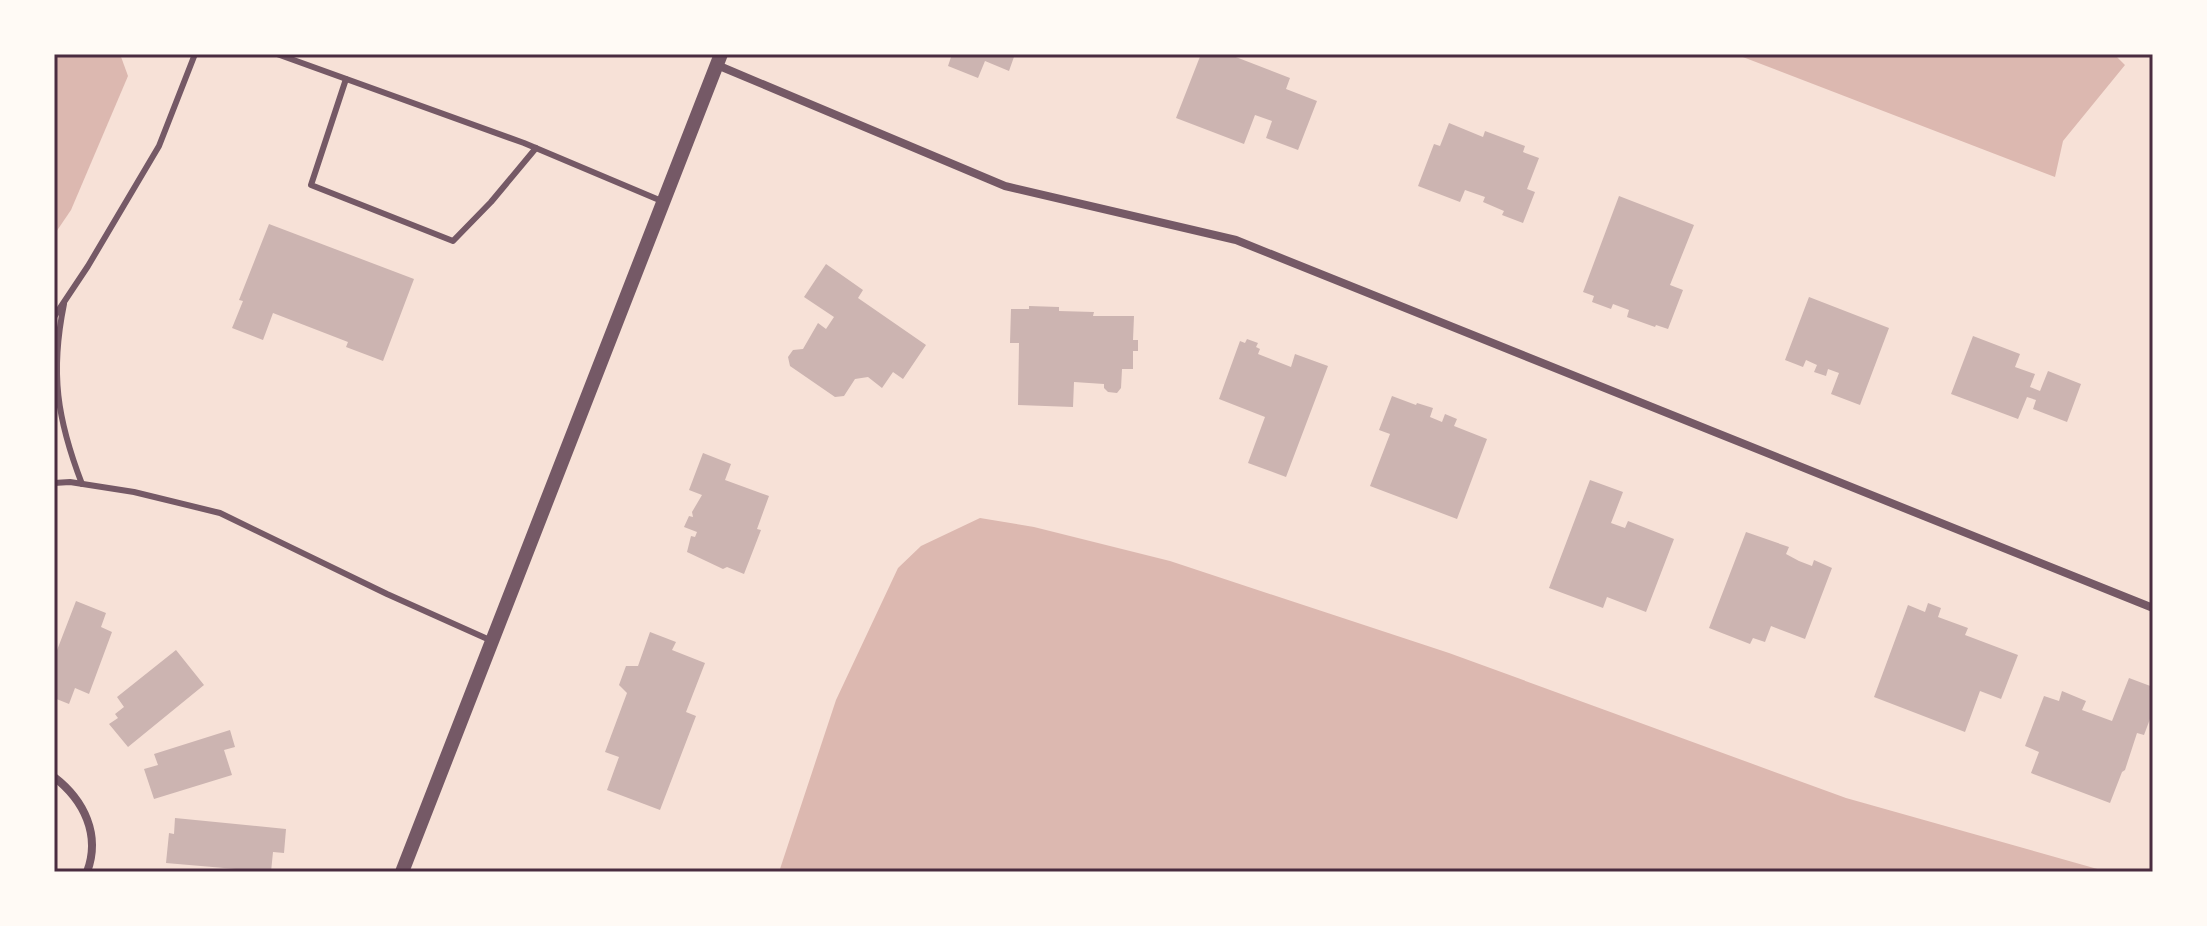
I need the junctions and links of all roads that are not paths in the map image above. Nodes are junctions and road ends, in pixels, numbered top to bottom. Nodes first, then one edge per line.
1 (195, 54) edge
2 (277, 54) edge
3 (719, 60) edge
4 (346, 79) junction
5 (536, 148) junction
6 (664, 202) junction
7 (65, 300) junction
8 (54, 317) edge
9 (54, 483) edge
10 (82, 484) junction
11 (2153, 608) edge
12 (492, 641) junction
13 (54, 777) edge
14 (87, 872) edge
15 (402, 872) edge

1 - 7 lane
2 - 4 lane
3 - 6 street
3 - 11 street
4 - 5 lane
4 - 5 lane
5 - 6 lane
6 - 12 street
7 - 8 lane
7 - 10 lane
9 - 10 lane
10 - 12 lane
12 - 15 street
13 - 14 street

